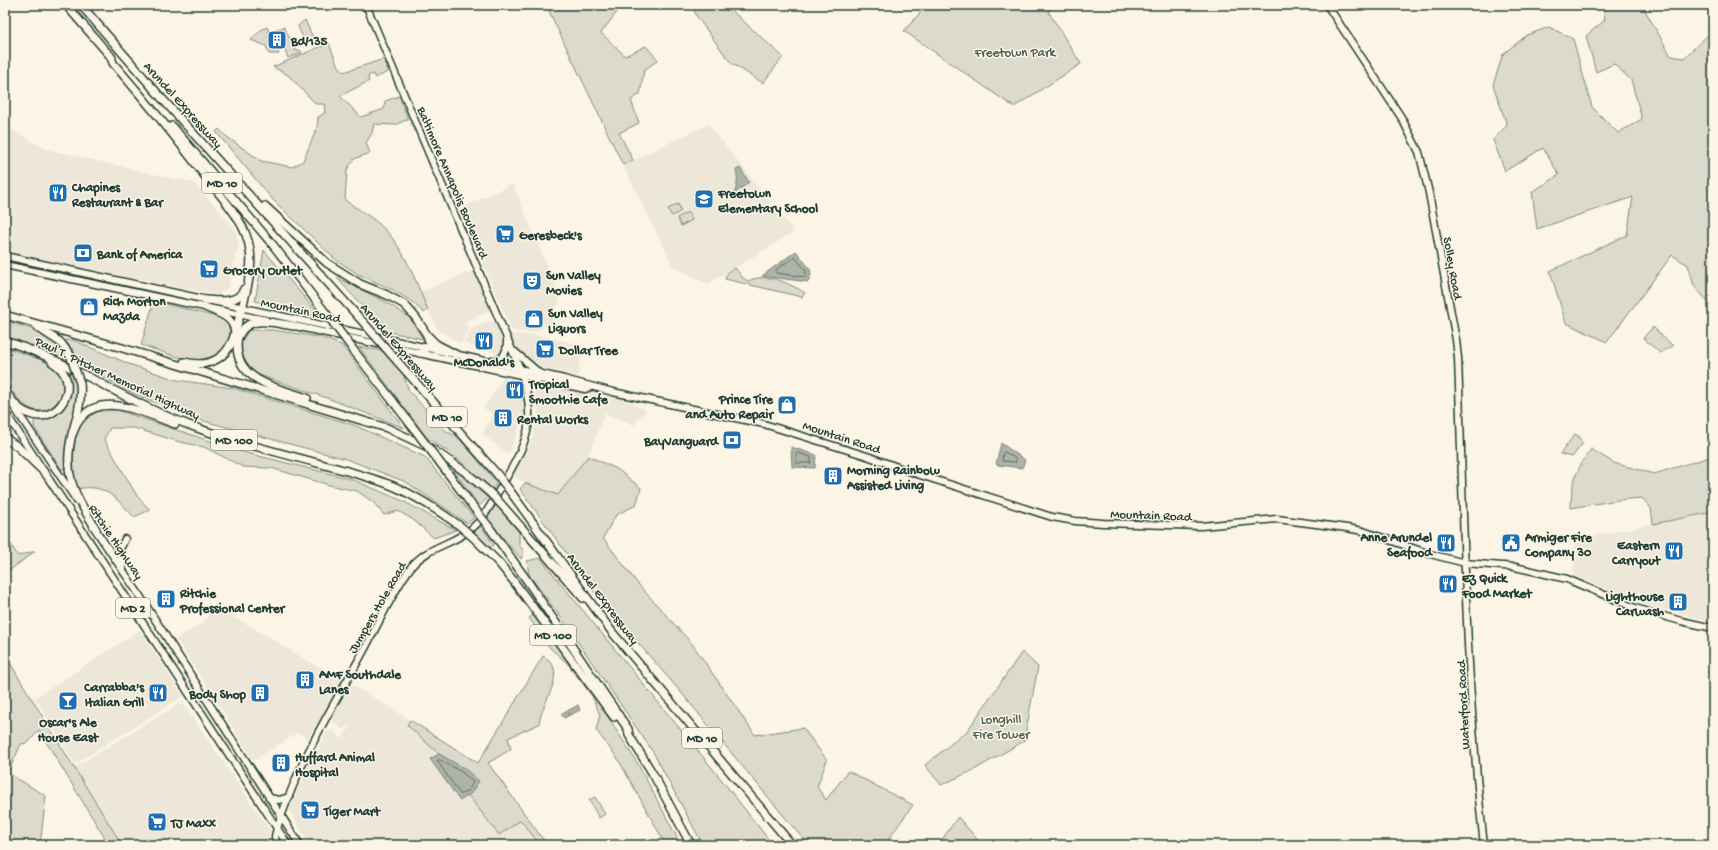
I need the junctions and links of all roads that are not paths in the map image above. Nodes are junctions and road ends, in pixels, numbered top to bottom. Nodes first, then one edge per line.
1 (66, 5) edge
2 (81, 5) edge
3 (366, 5) edge
4 (1327, 5) edge
5 (110, 55) junction
6 (227, 170) junction
7 (5, 256) edge
8 (5, 265) edge
9 (248, 278) junction
10 (206, 304) junction
11 (242, 311) junction
12 (5, 315) edge
13 (5, 318) edge
14 (294, 326) junction
15 (427, 335) junction
16 (507, 337) junction
17 (235, 340) junction
18 (8, 342) edge
19 (119, 347) junction
20 (428, 348) junction
21 (512, 349) junction
22 (420, 353) junction
23 (455, 354) junction
24 (486, 361) junction
25 (521, 371) junction
26 (541, 376) junction
27 (527, 389) junction
28 (5, 392) edge
29 (5, 412) edge
30 (354, 417) junction
31 (73, 433) junction
32 (5, 438) edge
33 (256, 446) junction
34 (46, 474) junction
35 (96, 529) junction
36 (125, 538) dead end
37 (1465, 563) junction
38 (109, 570) junction
39 (127, 576) junction
40 (149, 610) junction
41 (1713, 628) edge
42 (612, 632) junction
43 (629, 735) junction
44 (289, 797) junction
45 (269, 798) junction
46 (281, 817) junction
47 (278, 828) junction
48 (275, 843) edge
49 (288, 845) edge
50 (300, 845) edge
51 (691, 845) edge
52 (792, 845) edge
53 (1484, 845) edge

1 - 5 highway, Arundel Expressway / MD 10
2 - 6 highway, Arundel Expressway / MD 10
3 - 16 main road, Baltimore Annapolis Boulevard
4 - 37 main road, Solley Road
5 - 9 highway
5 - 43 highway, Arundel Expressway / MD 10, bridge
6 - 15 highway
6 - 42 highway, Arundel Expressway / MD 10, bridge
7 - 10 main road, Mountain Road
8 - 10 main road, Mountain Road
9 - 10 highway
9 - 11 highway
10 - 11 main road, Mountain Road
10 - 17 highway
11 - 14 main road, Mountain Road
11 - 17 highway
11 - 20 main road, Mountain Road
12 - 19 highway, Paul T. Pitcher Memorial Highway
13 - 31 highway, bridge
14 - 17 highway
14 - 22 main road, Mountain Road
15 - 20 highway
15 - 23 highway
16 - 21 main road, Baltimore Annapolis Boulevard
16 - 24 main road
17 - 19 highway
17 - 30 highway
18 - 28 highway
18 - 33 highway, Paul T. Pitcher Memorial Highway / MD 100
19 - 30 highway, Paul T. Pitcher Memorial Highway
20 - 22 highway
20 - 23 main road, Mountain Road
21 - 25 main road, Baltimore Annapolis Boulevard
21 - 26 main road
22 - 25 main road, Mountain Road
23 - 24 main road, Mountain Road
24 - 25 main road, Mountain Road
25 - 26 main road, Mountain Road
25 - 27 main road, Jumpers Hole Road
26 - 27 main road
26 - 37 main road, Mountain Road
27 - 44 main road, Jumpers Hole Road
28 - 35 main road, Ritchie Highway / MD 2
29 - 34 main road, Ritchie Highway / MD 2
30 - 42 highway, Paul T. Pitcher Memorial Highway, bridge
31 - 33 highway
31 - 35 highway
32 - 34 highway
33 - 43 highway, Paul T. Pitcher Memorial Highway / MD 100, bridge
34 - 38 main road, Ritchie Highway / MD 2
35 - 39 main road, Ritchie Highway / MD 2
36 - 39 main road
37 - 41 main road, Mountain Road
37 - 53 main road, Waterford Road
38 - 40 main road
38 - 47 main road, Ritchie Highway / MD 2
39 - 40 main road, Ritchie Highway / MD 2
40 - 45 main road, Ritchie Highway / MD 2
42 - 52 highway, Arundel Expressway / MD 10
43 - 51 highway, Arundel Expressway / MD 10
44 - 45 main road
44 - 46 main road, Jumpers Hole Road
45 - 46 main road, Ritchie Highway / MD 2
46 - 47 main road, Jumpers Hole Road
46 - 50 main road, Ritchie Highway / MD 2
47 - 48 main road, Jumpers Hole Road
47 - 49 main road, Ritchie Highway / MD 2

